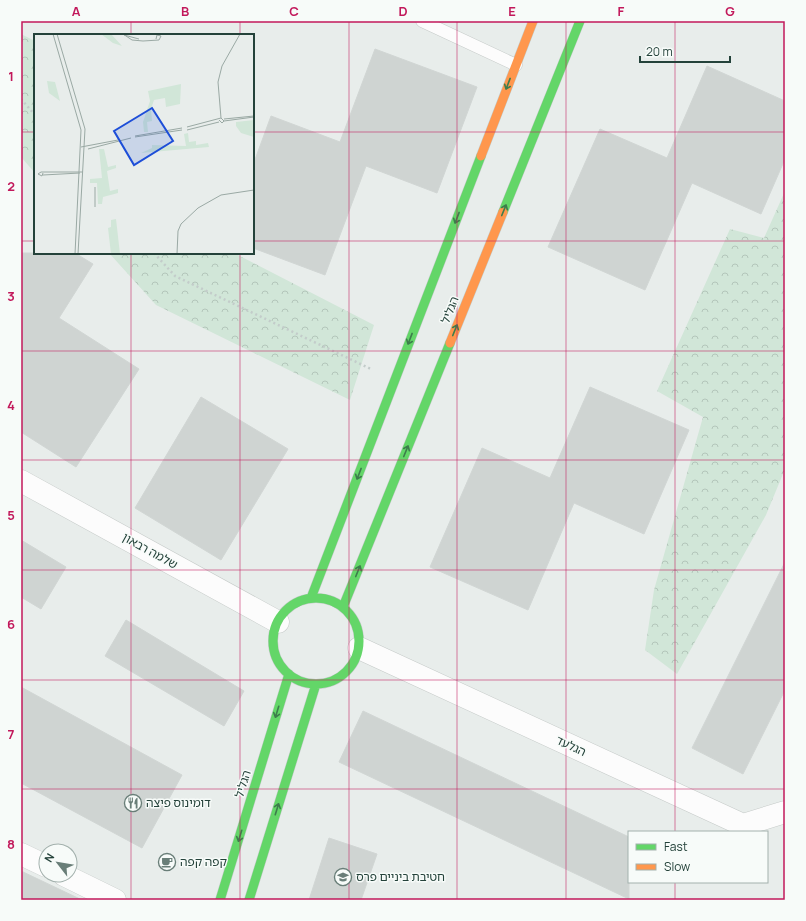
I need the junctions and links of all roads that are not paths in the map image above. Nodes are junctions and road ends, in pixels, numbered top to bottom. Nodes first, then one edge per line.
1 (422, 21) edge
2 (532, 21) edge
3 (580, 21) edge
4 (516, 65) junction
5 (21, 481) edge
6 (311, 598) junction
7 (343, 607) junction
8 (278, 622) junction
9 (359, 648) junction
10 (289, 674) junction
11 (316, 684) junction
12 (785, 812) edge
13 (21, 854) edge
14 (38, 862) edge
15 (78, 882) edge
16 (115, 900) edge
17 (220, 900) edge
18 (249, 900) edge

1 - 4 lane
2 - 4 street
7 -> 3 street, הגליל
4 -> 6 street
5 - 8 street, שלמה רבאון
6 - 7 street
6 - 8 street
7 - 9 street
8 - 10 street
9 - 11 street
9 - 12 street, הגלעד
10 - 11 street
10 -> 17 street, הגליל
18 -> 11 street
13 - 14 street
15 - 16 street

